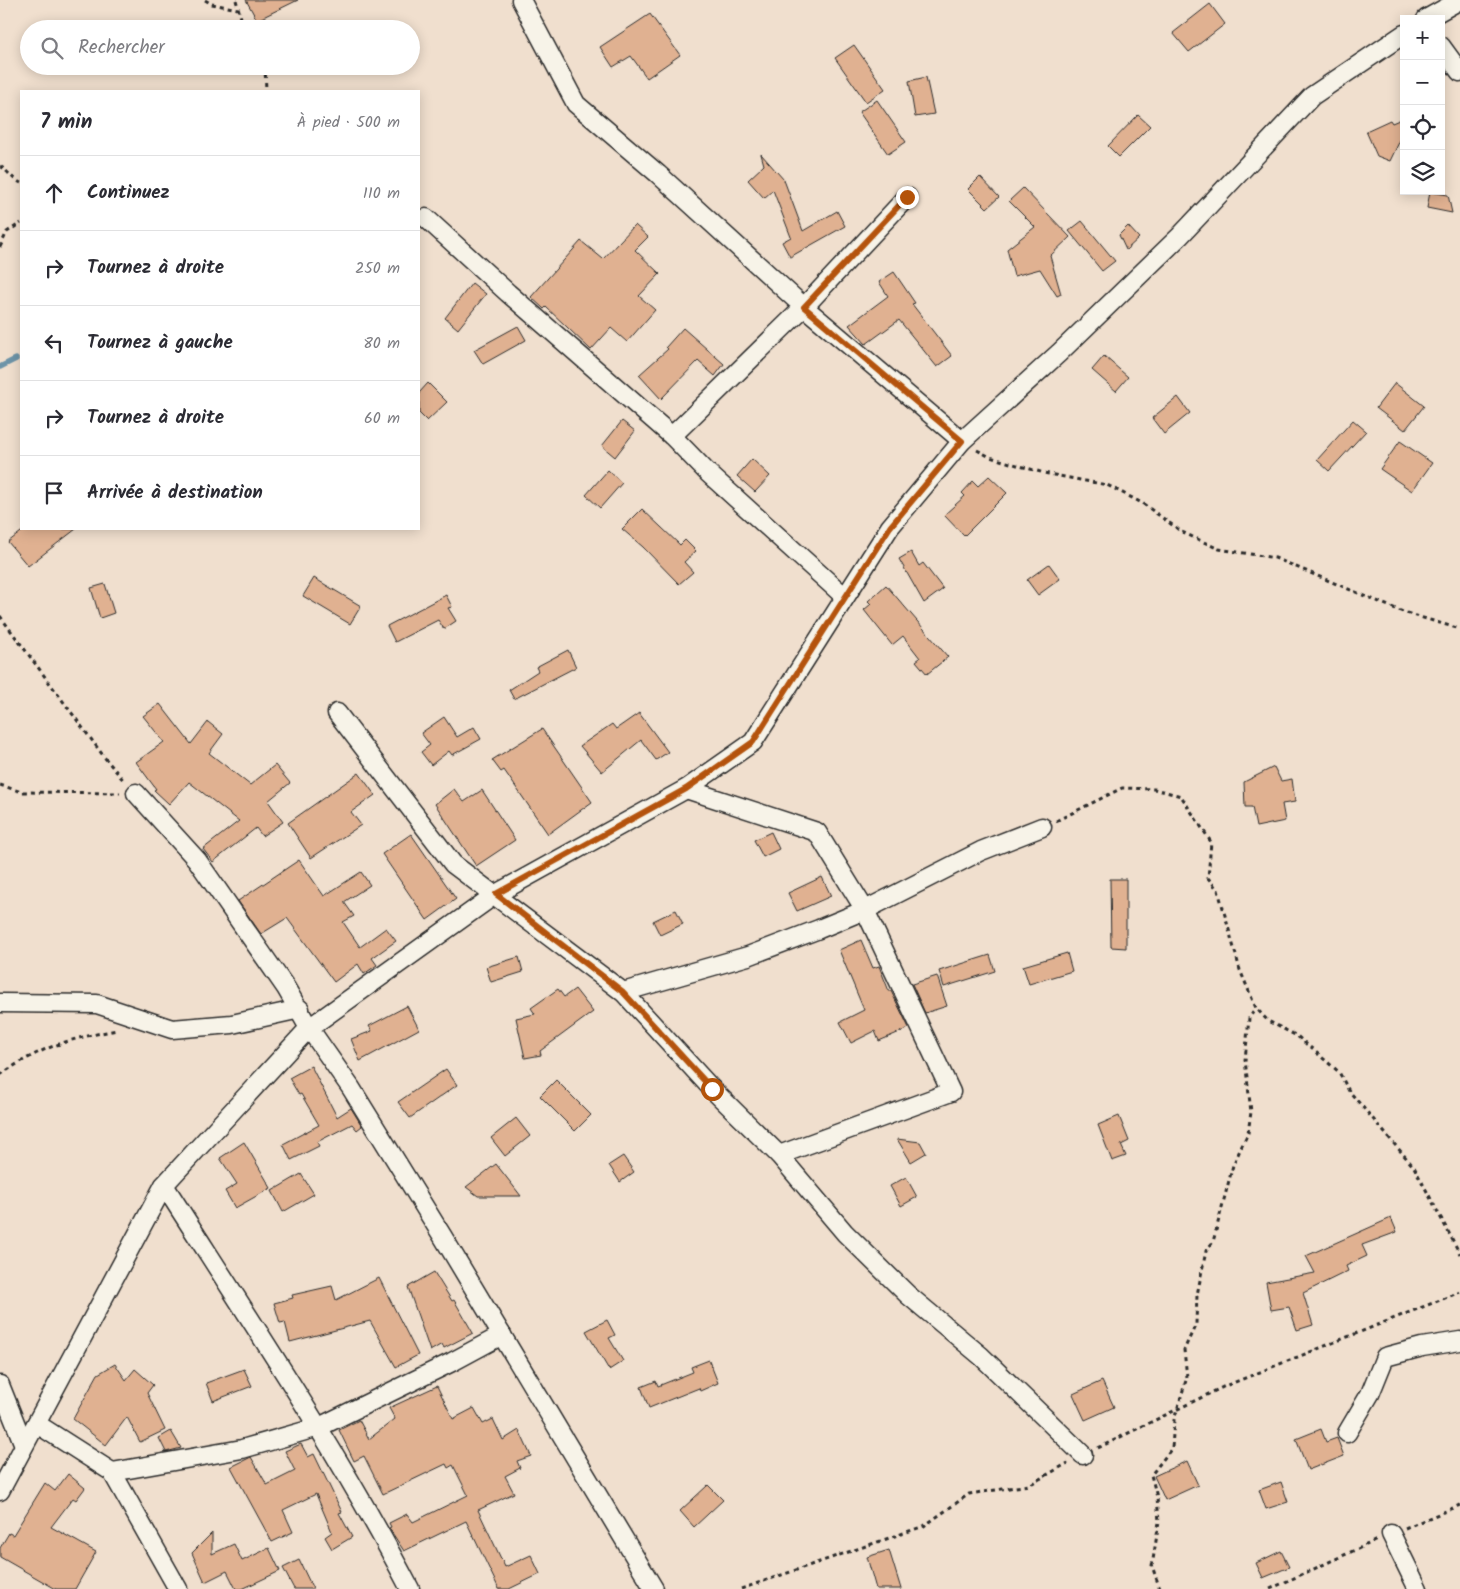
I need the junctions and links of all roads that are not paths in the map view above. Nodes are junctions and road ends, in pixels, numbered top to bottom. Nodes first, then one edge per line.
1 (521, 0) edge
2 (1460, 0) edge
3 (1433, 15) edge
4 (1400, 37) edge
5 (1445, 51) edge
6 (1460, 72) edge
7 (907, 197) dead end
8 (426, 218) dead end
9 (804, 307) junction
10 (672, 436) junction
11 (962, 441) junction
12 (845, 597) junction
13 (337, 713) dead end
14 (686, 789) junction
15 (136, 793) road end
16 (1042, 827) road end
17 (496, 894) junction
18 (865, 910) junction
19 (623, 992) junction
20 (0, 1003) edge
21 (300, 1009) junction
22 (309, 1028) junction
23 (779, 1155) junction
24 (164, 1185) junction
25 (502, 1335) junction
26 (1460, 1341) edge
27 (0, 1385) edge
28 (37, 1424) junction
29 (318, 1427) junction
30 (1347, 1433) dead end
31 (24, 1446) junction
32 (1083, 1455) road end
33 (112, 1472) junction
34 (0, 1492) edge
35 (1391, 1534) road end
36 (178, 1589) edge
37 (410, 1589) edge
38 (654, 1589) edge
39 (1418, 1589) edge

1 - 9 street
2 - 3 street
4 - 11 street
5 - 6 street
7 - 9 street
8 - 10 street
9 - 10 street
9 - 11 street
10 - 12 street
11 - 12 street
12 - 14 street
13 - 17 street
14 - 17 street
14 - 18 street
15 - 21 street
16 - 18 street
17 - 19 street
17 - 22 street
18 - 19 street
18 - 23 street
19 - 23 street
20 - 21 street
21 - 22 street
22 - 24 street
22 - 25 street
23 - 32 street
24 - 28 street
24 - 29 street
25 - 29 street
25 - 38 street
26 - 30 street
27 - 31 street
28 - 31 street
28 - 33 street
29 - 33 street
29 - 37 street
31 - 34 street
33 - 36 street
35 - 39 street

